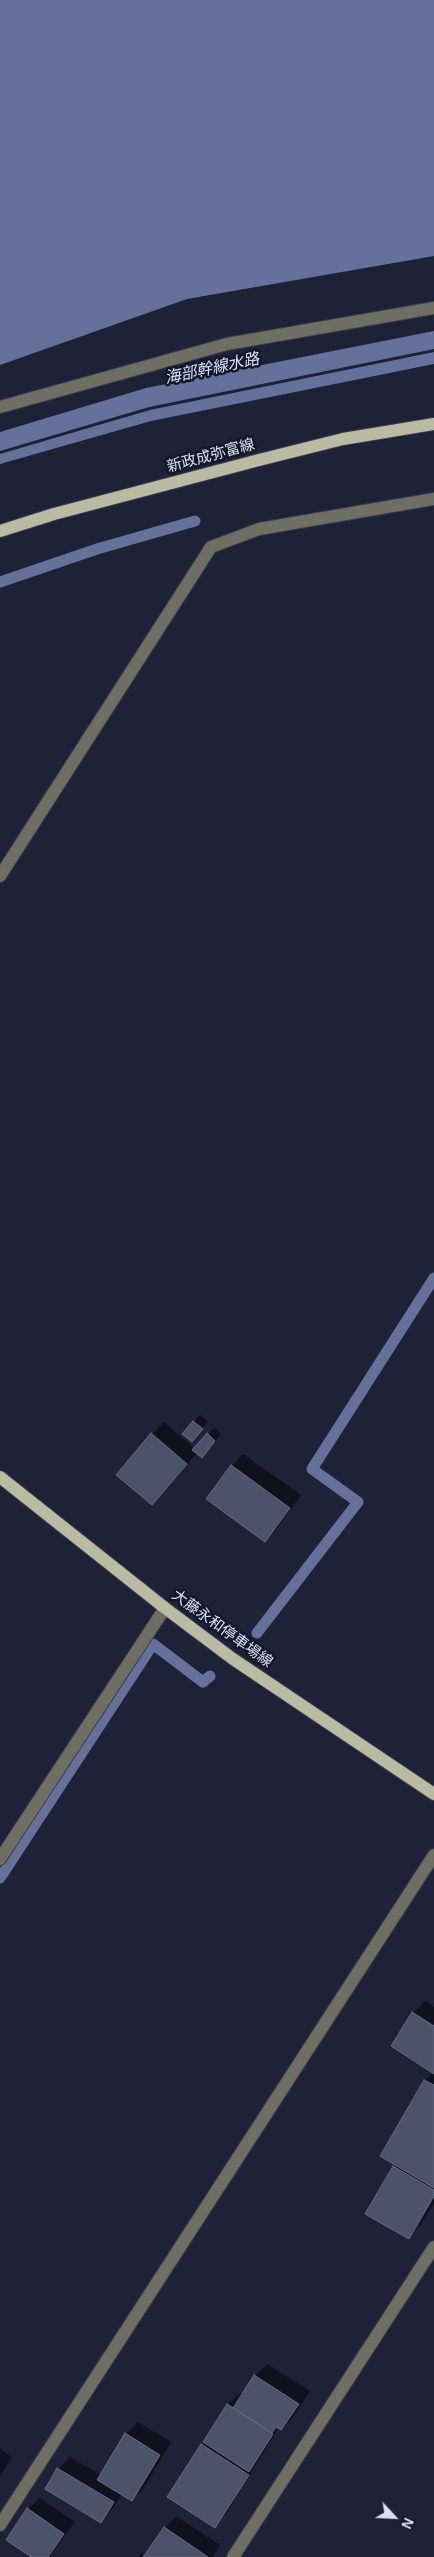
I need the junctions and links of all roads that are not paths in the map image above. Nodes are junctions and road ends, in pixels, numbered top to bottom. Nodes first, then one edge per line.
1 (434, 308) edge
2 (0, 407) edge
3 (434, 424) edge
4 (434, 498) edge
5 (0, 531) edge
6 (0, 876) edge
7 (0, 1477) edge
8 (165, 1608) junction
9 (434, 1794) edge
10 (434, 1854) edge
11 (0, 1859) edge
12 (434, 2247) edge
13 (0, 2525) edge
14 (233, 2557) edge

1 - 2 street
3 - 5 main road, 新政成弥富線
4 - 6 street
7 - 8 main road, 大藤永和停車場線
8 - 9 main road, 大藤永和停車場線
8 - 11 street
10 - 13 street
12 - 14 street

